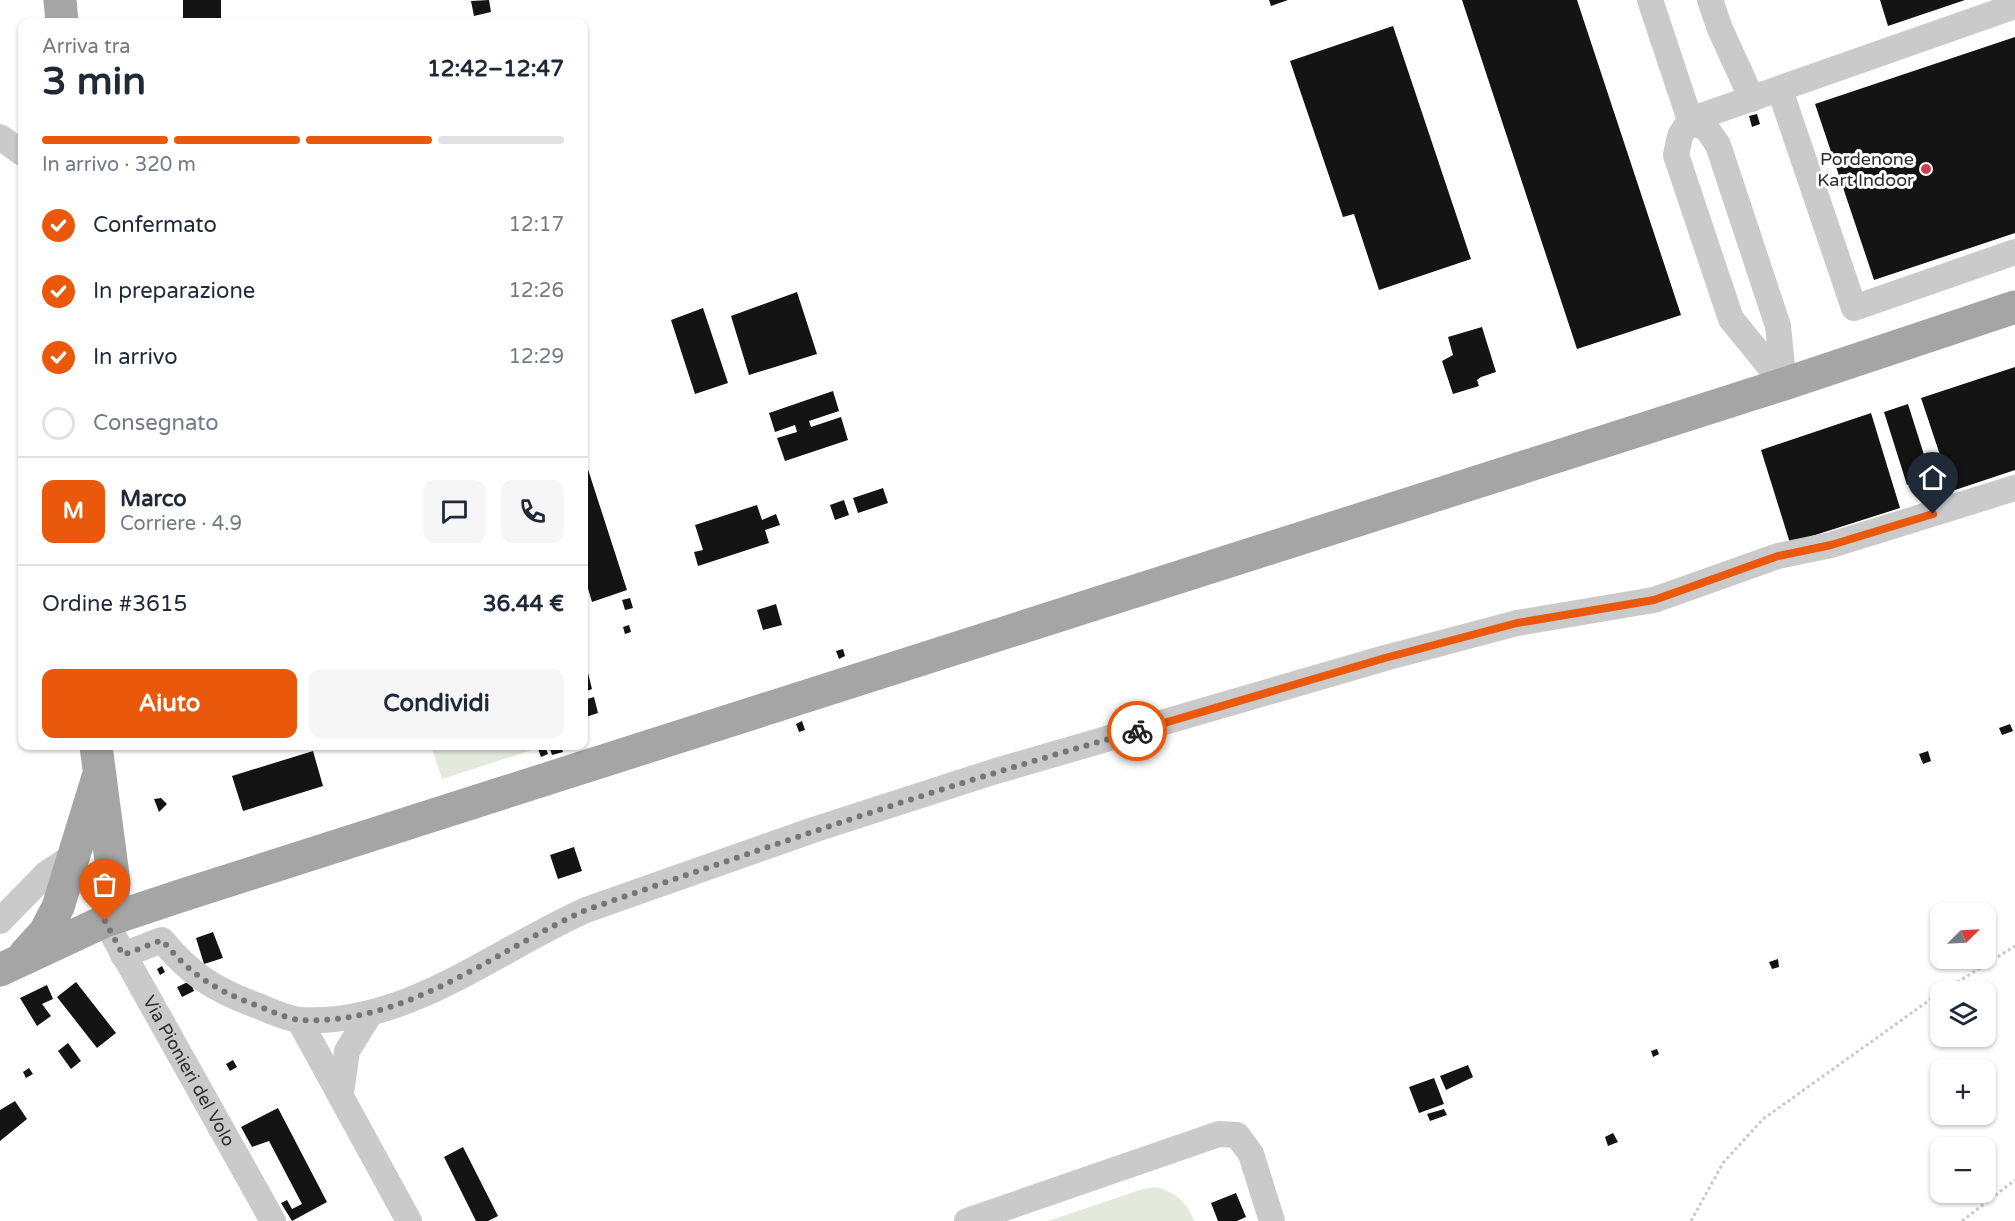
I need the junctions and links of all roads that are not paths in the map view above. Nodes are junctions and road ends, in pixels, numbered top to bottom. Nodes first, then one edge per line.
1 (43, 0) edge
2 (60, 0) edge
3 (1650, 0) edge
4 (1710, 0) edge
5 (2015, 6) edge
6 (44, 18) edge
7 (62, 18) edge
8 (1780, 90) junction
9 (1743, 102) junction
10 (1690, 120) junction
11 (0, 137) edge
12 (18, 141) edge
13 (1718, 145) junction
14 (18, 150) edge
15 (2015, 252) edge
16 (2015, 307) edge
17 (1784, 384) junction
18 (2015, 488) edge
19 (97, 761) edge
20 (113, 858) junction
21 (70, 864) junction
22 (180, 897) junction
23 (0, 921) edge
24 (105, 921) junction
25 (123, 955) junction
26 (11, 964) edge
27 (370, 1014) junction
28 (299, 1020) junction
29 (341, 1093) junction
30 (273, 1221) edge
31 (409, 1221) edge
32 (967, 1221) edge
33 (1272, 1221) edge

1 - 6 main road
2 - 7 main road
3 - 10 street
4 - 9 street
5 - 8 street
8 - 9 street
8 - 15 street
9 - 10 street
9 - 13 street
10 - 13 street
10 - 17 street
11 - 12 street
11 - 14 street
13 - 17 street
16 - 17 main road
17 - 22 main road
18 - 27 street
19 - 20 main road
19 - 21 main road
20 - 22 main road
20 - 24 main road
21 - 23 street
21 - 24 main road
21 - 26 main road
22 - 24 main road
24 - 25 street, Via Pionieri del Volo
24 - 26 main road
25 - 28 street
25 - 30 street, Via Pionieri del Volo
27 - 28 street
27 - 29 street
28 - 29 street
29 - 31 street
32 - 33 street

